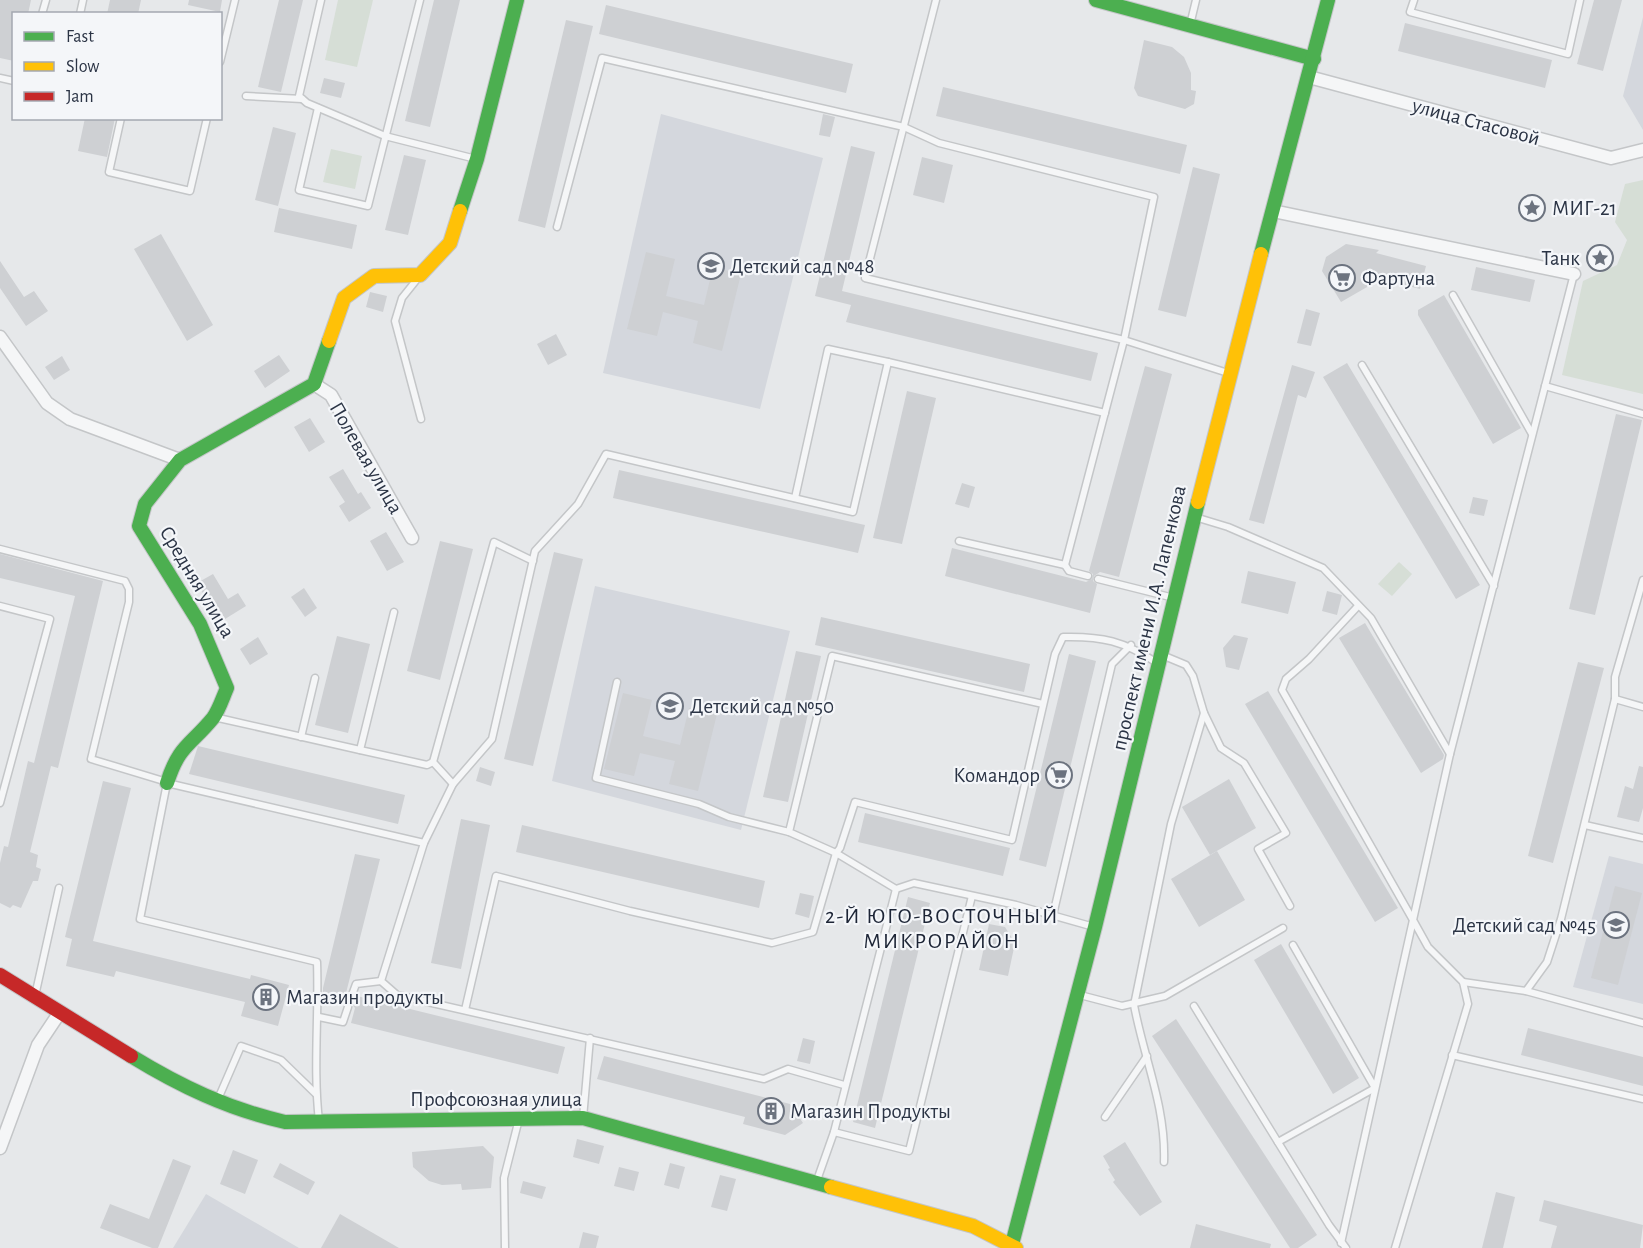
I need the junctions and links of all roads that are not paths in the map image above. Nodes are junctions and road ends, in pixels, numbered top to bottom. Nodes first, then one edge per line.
1 (235, 0) edge
2 (321, 0) edge
3 (420, 0) edge
4 (517, 0) edge
5 (936, 0) edge
6 (1096, 0) edge
7 (1197, 0) edge
8 (1328, 0) edge
9 (1414, 0) edge
10 (1580, 0) edge
11 (1190, 25) junction
12 (224, 35) edge
13 (1314, 59) junction
14 (1309, 77) junction
15 (246, 96) dead end
16 (303, 99) junction
17 (318, 108) junction
18 (121, 120) edge
19 (207, 120) edge
20 (904, 127) junction
21 (385, 136) junction
22 (1643, 150) edge
23 (477, 159) junction
24 (1273, 211) junction
25 (557, 227) dead end
26 (1574, 274) joint
27 (420, 275) junction
28 (1453, 296) dead end
29 (0, 337) edge
30 (1124, 340) junction
31 (888, 362) junction
32 (1362, 365) dead end
33 (1229, 373) junction
34 (314, 384) junction
35 (1545, 386) junction
36 (1105, 413) junction
37 (1643, 414) edge
38 (421, 418) dead end
39 (1532, 434) junction
40 (180, 460) junction
41 (795, 498) junction
42 (1194, 517) junction
43 (412, 538) dead end
44 (959, 541) dead end
45 (0, 549) edge
46 (533, 561) junction
47 (1065, 565) junction
48 (1088, 576) dead end
49 (1098, 579) dead end
50 (1643, 580) edge
51 (1494, 586) junction
52 (1174, 598) junction
53 (0, 606) edge
54 (1358, 606) junction
55 (394, 612) dead end
56 (1131, 645) junction
57 (1160, 659) junction
58 (315, 678) dead end
59 (617, 682) dead end
60 (1615, 699) junction
61 (1043, 704) junction
62 (1643, 707) edge
63 (1204, 713) junction
64 (214, 717) junction
65 (301, 737) junction
66 (360, 750) junction
67 (1450, 754) junction
68 (433, 762) junction
69 (167, 783) junction
70 (453, 784) junction
71 (0, 803) edge
72 (1585, 825) junction
73 (789, 832) junction
74 (1643, 838) edge
75 (424, 843) junction
76 (836, 853) junction
77 (59, 888) dead end
78 (896, 889) junction
79 (972, 896) junction
80 (1290, 906) dead end
81 (1053, 915) junction
82 (1413, 920) junction
83 (1095, 927) junction
84 (1283, 928) dead end
85 (1293, 945) dead end
86 (0, 975) edge
87 (381, 981) junction
88 (1463, 982) junction
89 (1526, 991) junction
90 (1077, 994) junction
91 (352, 995) dead end
92 (35, 997) junction
93 (1134, 1005) junction
94 (1194, 1006) dead end
95 (348, 1007) dead end
96 (465, 1010) junction
97 (60, 1012) junction
98 (319, 1017) junction
99 (1643, 1023) edge
100 (590, 1038) junction
101 (1452, 1055) junction
102 (1147, 1056) junction
103 (844, 1085) junction
104 (1376, 1088) junction
105 (316, 1094) junction
106 (1643, 1099) edge
107 (217, 1101) junction
108 (1105, 1117) dead end
109 (583, 1118) junction
110 (519, 1119) junction
111 (319, 1121) junction
112 (834, 1132) junction
113 (1278, 1142) junction
114 (0, 1148) edge
115 (1164, 1162) dead end
116 (816, 1183) junction
117 (1343, 1246) edge
118 (1013, 1247) edge
119 (505, 1248) edge
120 (1395, 1248) edge

1 - 12 lane
2 - 16 lane
3 - 21 lane
4 - 23 main road
5 - 20 lane
6 - 11 main road
7 - 11 lane
8 - 13 main road, проспект имени И.А. Лапенкова
9 - 10 lane
11 - 13 main road
13 - 14 main road, проспект имени И.А. Лапенкова
14 - 22 street, улица Стасовой
14 - 24 main road, проспект имени И.А. Лапенкова
15 - 16 lane
16 - 17 lane
17 - 21 lane
17 - 21 lane
18 - 19 lane
20 - 25 lane
20 - 30 lane
20 - 30 lane
21 - 23 lane
23 - 27 main road
24 - 26 street
24 - 33 main road, проспект имени И.А. Лапенкова
26 - 35 lane
27 - 34 main road
27 - 38 lane
28 - 39 lane
29 - 40 street
30 - 33 lane
30 - 36 lane
31 - 36 lane
31 - 41 lane
31 - 41 lane
32 - 51 lane
33 - 42 main road, проспект имени И.А. Лапенкова
34 - 40 main road
34 - 43 street, Полевая улица
35 - 37 lane
35 - 39 lane
36 - 47 lane
39 - 51 lane
40 - 64 main road, Средняя улица
41 - 46 lane
42 - 52 main road, проспект имени И.А. Лапенкова
42 - 54 lane
44 - 47 lane
45 - 69 lane
46 - 68 lane
46 - 70 lane
47 - 48 lane
49 - 52 lane
50 - 60 lane
51 - 67 lane
52 - 57 main road, проспект имени И.А. Лапенкова
53 - 71 lane
54 - 67 lane
54 - 82 lane
55 - 66 lane
56 - 57 lane
56 - 61 lane
56 - 81 lane
57 - 63 lane
57 - 83 main road, проспект имени И.А. Лапенкова
58 - 65 lane
59 - 73 lane
60 - 62 lane
60 - 72 lane
61 - 73 lane
61 - 76 lane
63 - 80 lane
63 - 93 lane
64 - 65 lane
64 - 69 main road, Средняя улица
65 - 66 lane
66 - 68 lane
67 - 82 lane
68 - 70 lane
69 - 75 lane
69 - 98 lane
70 - 75 lane
72 - 74 lane
72 - 89 lane
73 - 76 lane
75 - 87 lane
76 - 78 lane
76 - 96 lane
77 - 92 lane
78 - 79 lane
78 - 103 lane
79 - 81 lane
79 - 112 lane
81 - 83 lane
82 - 88 lane
82 - 104 lane
83 - 90 main road, проспект имени И.А. Лапенкова
84 - 93 lane
85 - 104 lane
86 - 92 main road, Профсоюзная улица
87 - 91 lane
87 - 96 lane
88 - 89 lane
88 - 101 lane
89 - 99 lane
90 - 93 lane
90 - 118 main road, проспект имени И.А. Лапенкова
92 - 97 main road, Профсоюзная улица
93 - 102 lane
94 - 113 lane
95 - 98 lane
96 - 100 lane
97 - 107 main road, Профсоюзная улица
97 - 114 street
98 - 105 lane
100 - 103 lane
100 - 109 lane
101 - 106 lane
101 - 120 lane
102 - 108 lane
102 - 115 lane
103 - 112 lane
104 - 113 lane
104 - 117 lane
105 - 107 lane
105 - 111 lane
107 - 111 main road, Профсоюзная улица
109 - 110 main road, Профсоюзная улица
109 - 116 main road, Профсоюзная улица
110 - 111 main road, Профсоюзная улица
110 - 119 lane
112 - 116 lane
113 - 117 lane
116 - 118 main road, Профсоюзная улица

